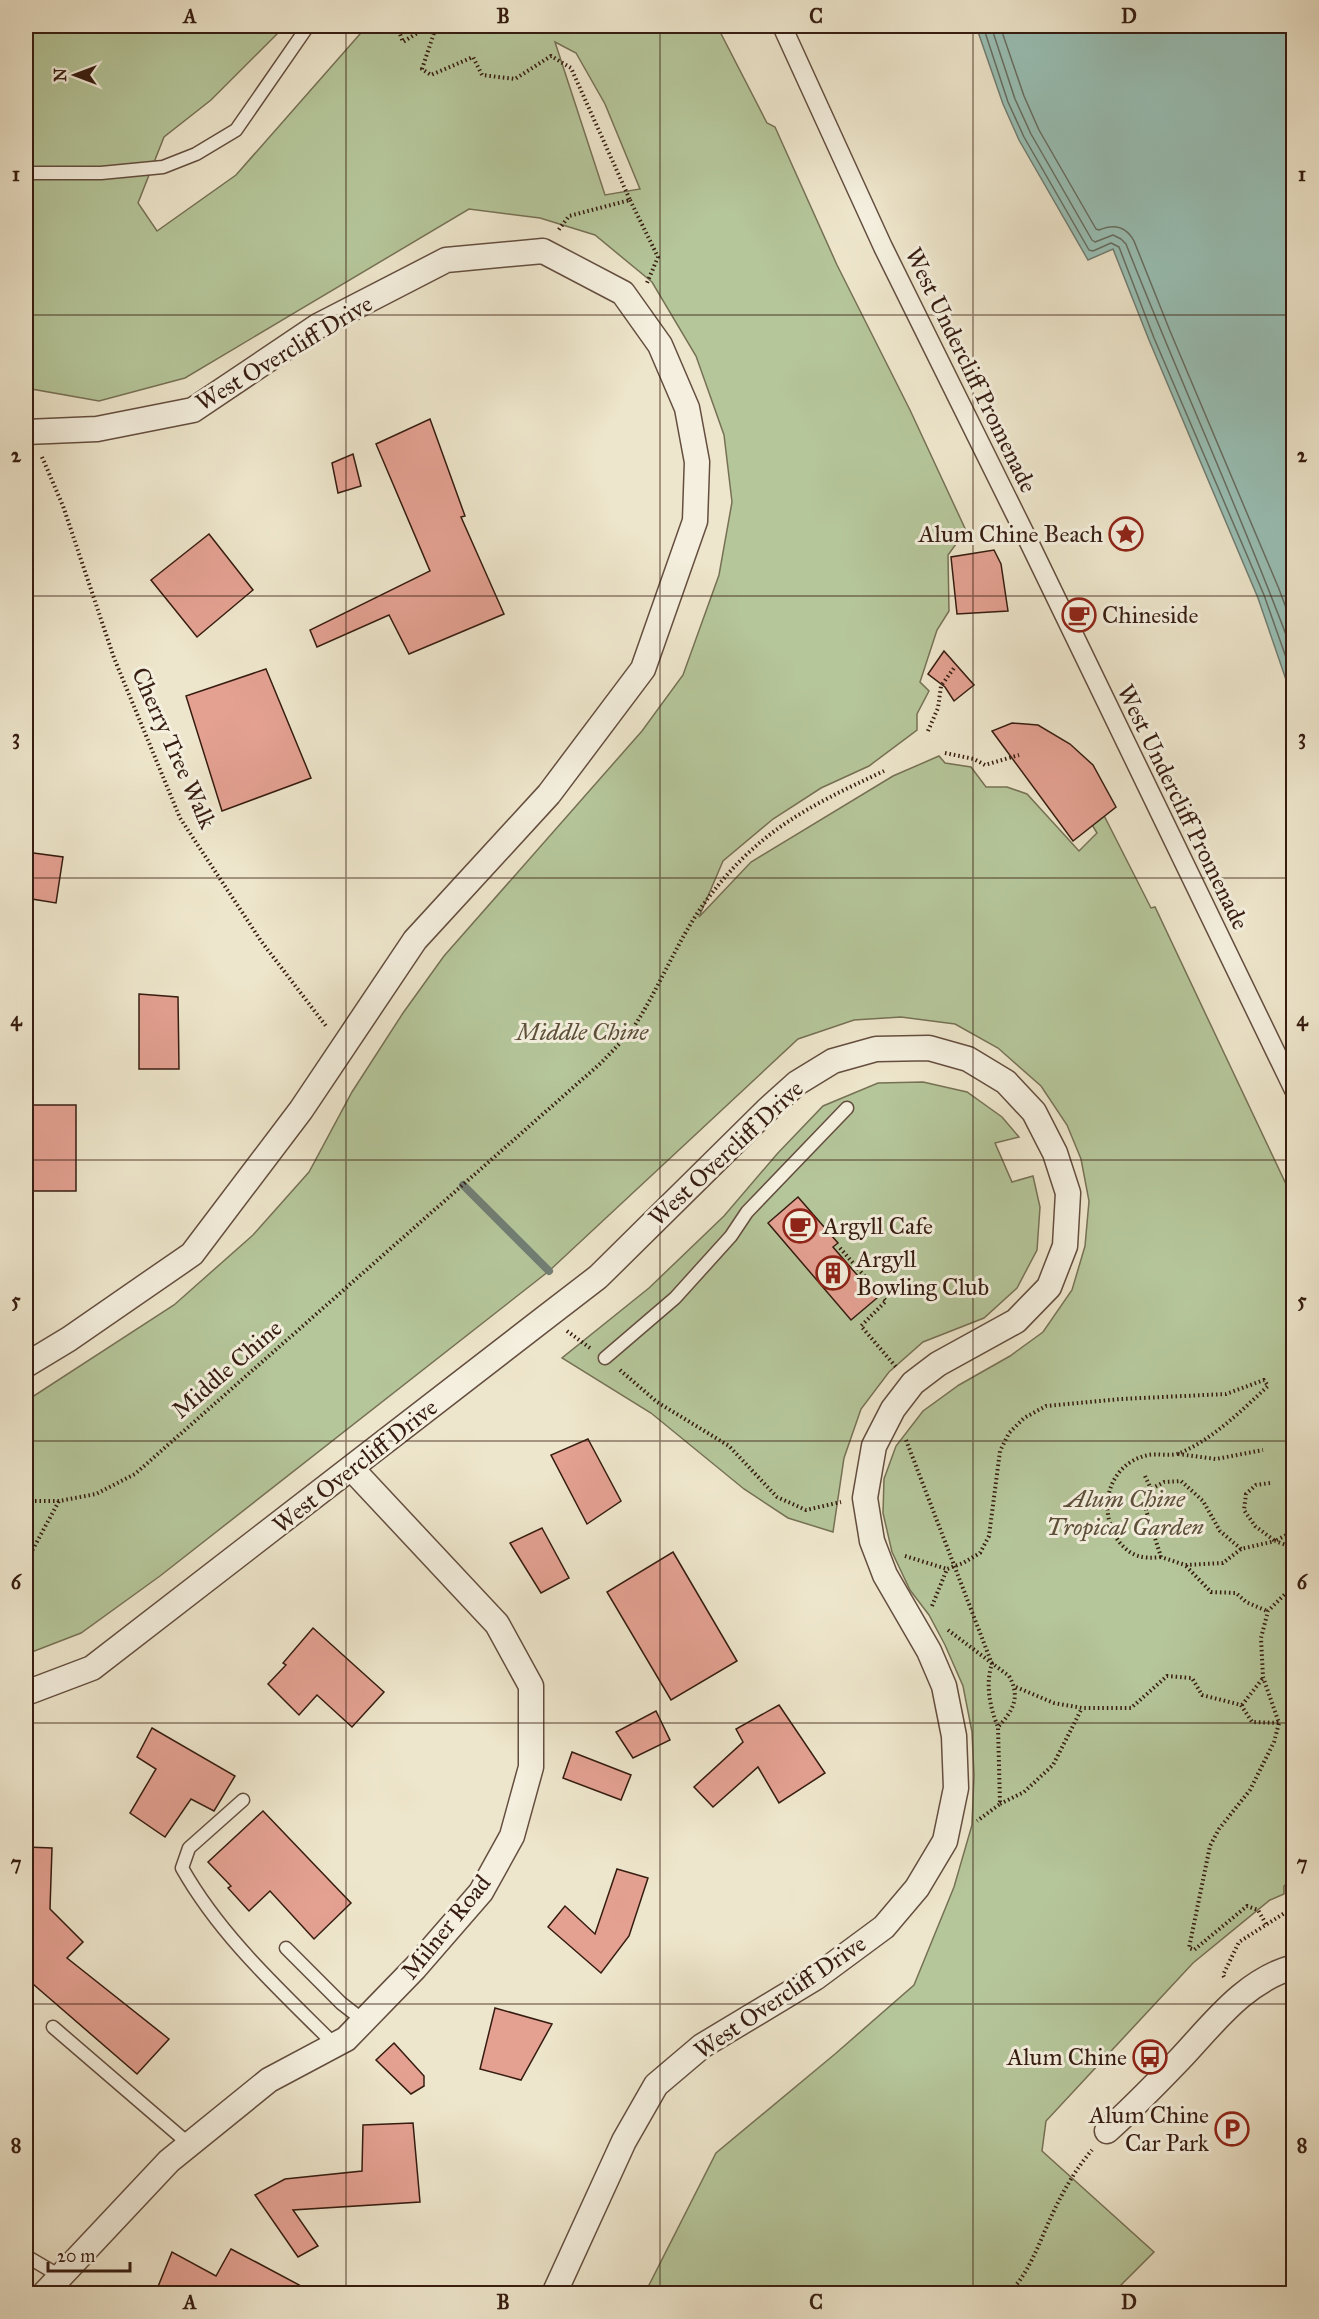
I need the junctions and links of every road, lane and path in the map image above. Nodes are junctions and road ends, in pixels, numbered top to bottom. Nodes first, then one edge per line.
1 (308, 26) edge
2 (397, 26) edge
3 (782, 26) edge
4 (26, 173) edge
5 (630, 200) junction
6 (543, 251) junction
7 (635, 310) junction
8 (28, 432) edge
9 (954, 668) dead end
10 (928, 731) dead end
11 (945, 753) dead end
12 (1019, 755) dead end
13 (884, 771) dead end
14 (343, 1047) junction
15 (1293, 1090) edge
16 (847, 1108) dead end
17 (840, 1248) dead end
18 (546, 1317) junction
19 (605, 1358) junction
20 (26, 1367) edge
21 (913, 1383) junction
22 (893, 1409) junction
23 (1263, 1450) dead end
24 (1178, 1454) junction
25 (352, 1469) junction
26 (1145, 1476) dead end
27 (1270, 1483) dead end
28 (1151, 1489) junction
29 (865, 1498) junction
30 (26, 1501) edge
31 (59, 1502) junction
32 (1293, 1531) edge
33 (872, 1541) junction
34 (1275, 1541) junction
35 (1293, 1548) edge
36 (1240, 1549) junction
37 (1161, 1557) junction
38 (26, 1562) edge
39 (1185, 1565) junction
40 (956, 1566) junction
41 (947, 1569) junction
42 (1293, 1589) edge
43 (906, 1611) junction
44 (1268, 1611) junction
45 (947, 1629) dead end
46 (992, 1664) junction
47 (1263, 1677) junction
48 (1016, 1687) junction
49 (26, 1693) edge
50 (1241, 1705) junction
51 (1082, 1708) junction
52 (1279, 1723) junction
53 (998, 1727) junction
54 (243, 1800) dead end
55 (1000, 1804) junction
56 (945, 1841) junction
57 (1293, 1907) edge
58 (1266, 1924) junction
59 (286, 1948) dead end
60 (1293, 1967) edge
61 (1232, 2003) junction
62 (364, 2021) junction
63 (53, 2027) dead end
64 (335, 2045) junction
65 (1107, 2130) joint
66 (189, 2144) junction
67 (26, 2256) edge
68 (60, 2276) junction
69 (44, 2294) edge
70 (554, 2294) edge
71 (1008, 2294) edge

1 - 4 lane
2 - 5 path
3 - 15 street, West Undercliff Promenade
5 - 6 path
5 - 7 path
6 - 7 street
6 - 8 street, West Overcliff Drive
7 - 14 street
8 - 14 path, Cherry Tree Walk
9 - 10 path
11 - 12 path
13 - 31 path, Middle Chine
14 - 20 street
16 - 19 lane
17 - 21 path
18 - 19 path
18 - 21 street, West Overcliff Drive
18 - 25 street, West Overcliff Drive
19 - 29 path
21 - 22 street, West Overcliff Drive
22 - 29 street, West Overcliff Drive
22 - 40 path
23 - 24 path
24 - 37 path
24 - 40 path
25 - 49 street, West Overcliff Drive
25 - 62 street, Milner Road
26 - 28 path
27 - 34 path
28 - 36 path
28 - 37 path
29 - 33 street, West Overcliff Drive
30 - 31 path, Middle Chine
31 - 38 path
32 - 34 path
33 - 41 path
33 - 43 street, West Overcliff Drive
34 - 35 path
34 - 36 path
36 - 39 path
37 - 39 path
39 - 44 path
40 - 41 path
40 - 46 path
41 - 43 path
42 - 44 path
43 - 56 street, West Overcliff Drive
44 - 47 path
45 - 46 path
46 - 48 path
46 - 53 path
47 - 50 path
47 - 52 path
48 - 51 path
48 - 53 path
50 - 51 path
50 - 52 path
51 - 55 path
52 - 58 path
53 - 55 path
54 - 64 lane
55 - 56 path
56 - 70 street, West Overcliff Drive
57 - 58 path
58 - 61 path
59 - 62 lane
60 - 61 street
61 - 65 street
62 - 64 street, Milner Road
63 - 66 lane
64 - 66 street, Milner Road
65 - 71 path
66 - 68 street, Milner Road
67 - 68 lane
68 - 69 street, Milner Road

